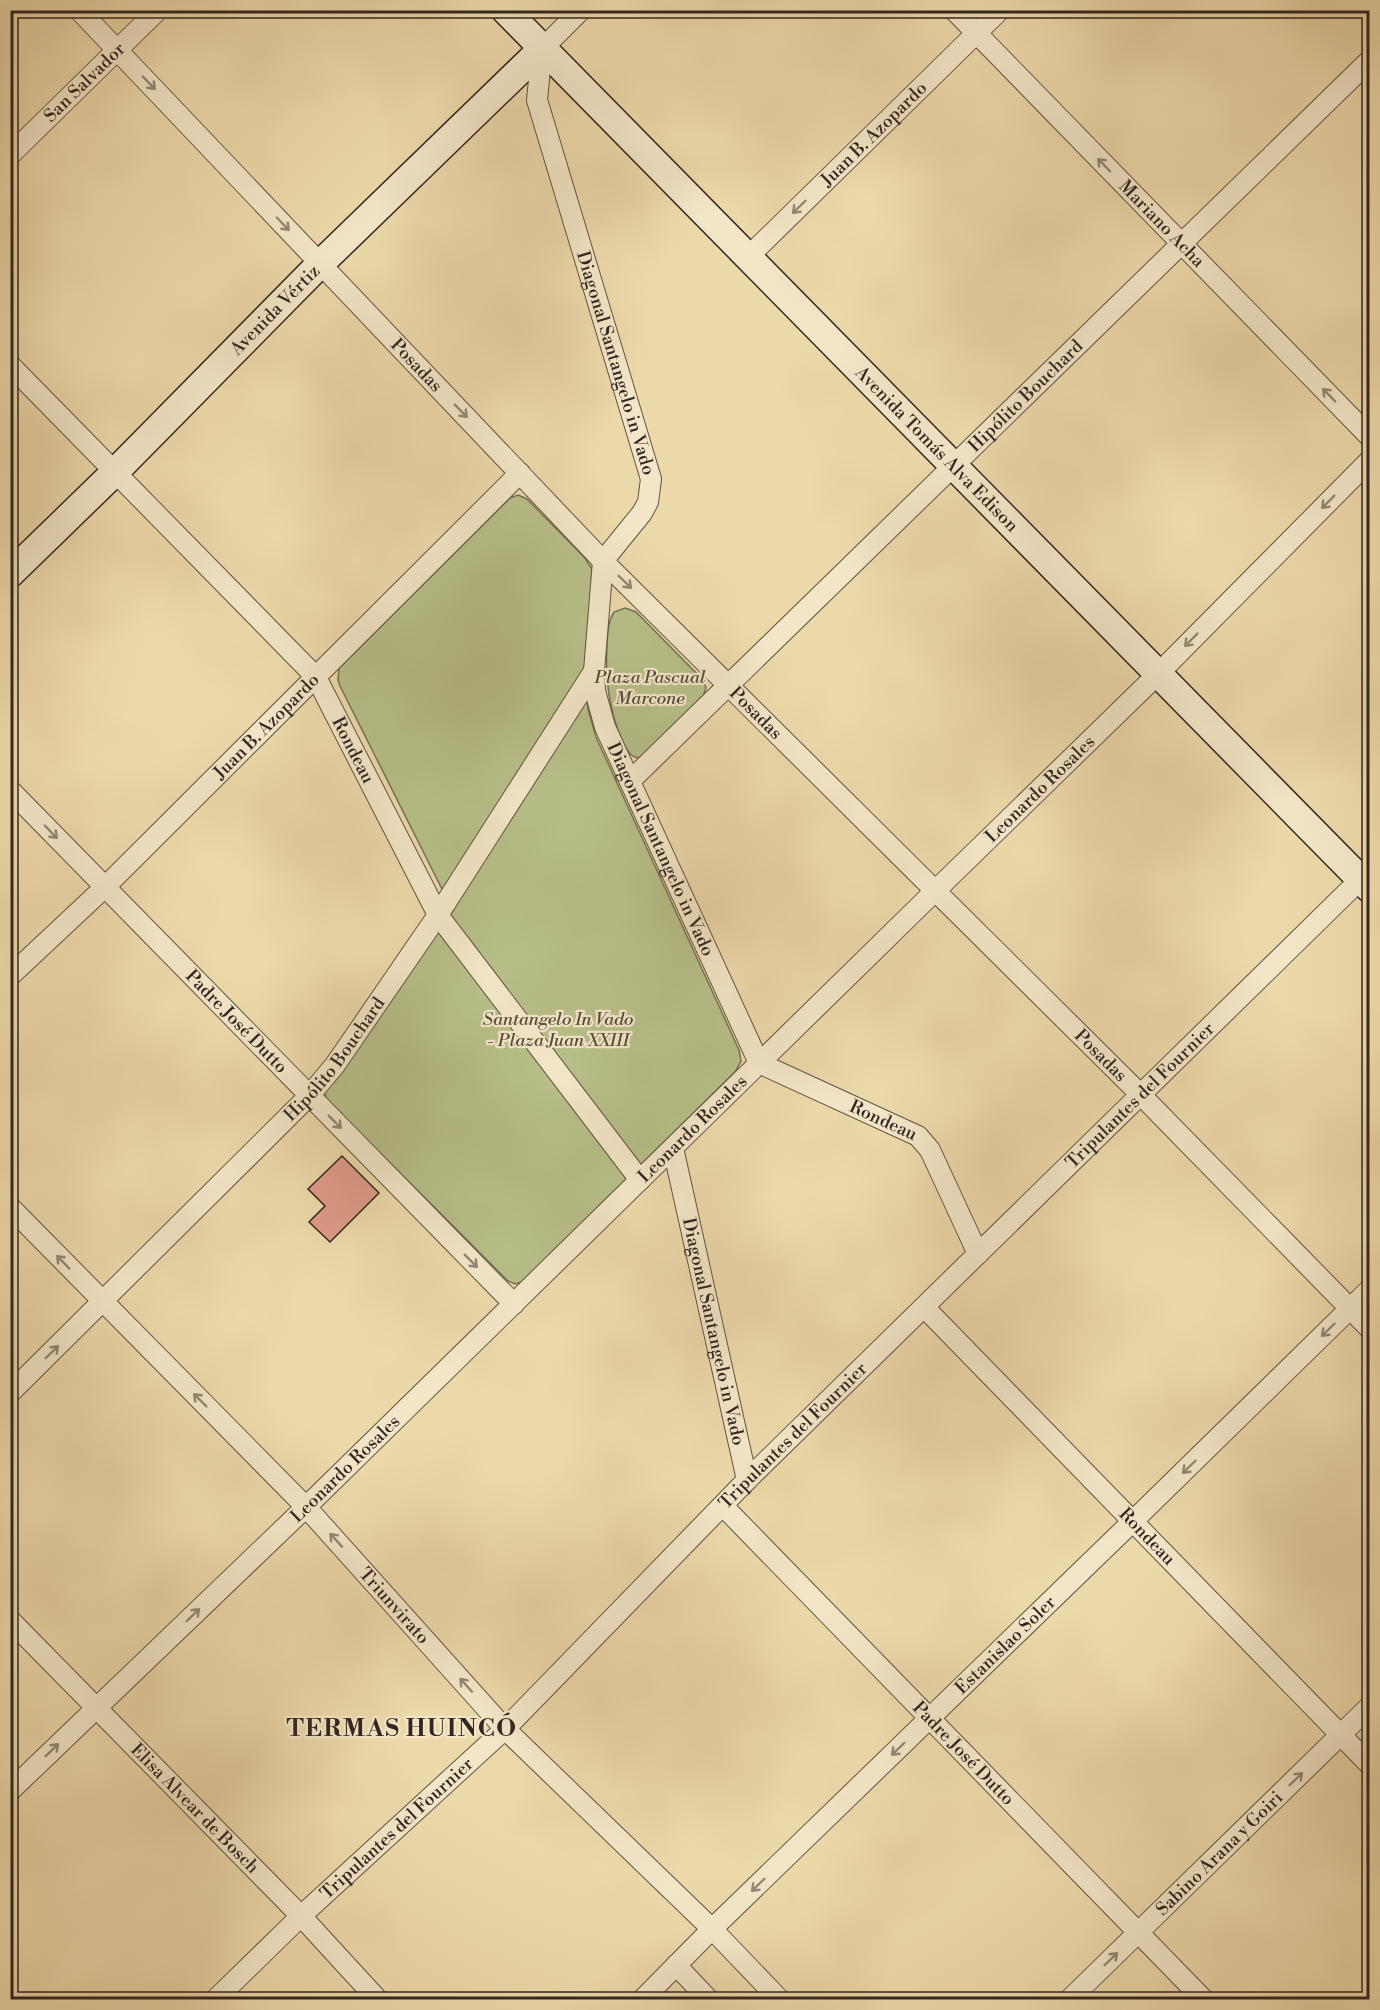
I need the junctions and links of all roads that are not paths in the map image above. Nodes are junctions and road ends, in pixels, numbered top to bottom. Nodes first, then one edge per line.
1 (79, 10) edge
2 (159, 10) edge
3 (505, 10) edge
4 (581, 10) edge
5 (954, 10) edge
6 (1000, 10) edge
7 (976, 34) junction
8 (542, 48) junction
9 (118, 50) junction
10 (1370, 60) edge
11 (10, 156) edge
12 (1181, 244) junction
13 (748, 257) junction
14 (320, 264) junction
15 (10, 365) edge
16 (1370, 437) edge
17 (1370, 460) edge
18 (953, 466) junction
19 (115, 472) junction
20 (520, 473) junction
21 (603, 561) junction
22 (10, 574) edge
23 (594, 671) junction
24 (1158, 674) junction
25 (316, 677) junction
26 (729, 685) junction
27 (630, 782) junction
28 (10, 790) edge
29 (1366, 879) edge
30 (105, 887) junction
31 (935, 891) junction
32 (438, 915) junction
33 (10, 976) edge
34 (759, 1064) junction
35 (1140, 1094) junction
36 (309, 1096) junction
37 (673, 1148) junction
38 (640, 1180) junction
39 (10, 1207) edge
40 (978, 1254) junction
41 (1370, 1289) edge
42 (103, 1302) junction
43 (514, 1304) junction
44 (924, 1307) junction
45 (1350, 1309) junction
46 (1370, 1329) edge
47 (10, 1393) edge
48 (747, 1480) junction
49 (723, 1506) junction
50 (306, 1507) junction
51 (1133, 1521) junction
52 (10, 1620) edge
53 (1370, 1706) edge
54 (96, 1707) junction
55 (929, 1719) junction
56 (505, 1729) junction
57 (1340, 1735) junction
58 (1370, 1765) edge
59 (10, 1791) edge
60 (301, 1916) junction
61 (712, 1929) junction
62 (1138, 1932) junction
63 (676, 1965) junction
64 (215, 2000) edge
65 (378, 2000) edge
66 (642, 2000) edge
67 (709, 2000) edge
68 (780, 2000) edge
69 (1069, 2000) edge
70 (1204, 2000) edge

1 - 9 street, Posadas
2 - 9 street, San Salvador
3 - 8 main road, Avenida Tomás Alva Edison
4 - 8 street
5 - 7 street, Mariano Acha
6 - 7 street, Juan B. Azopardo
12 -> 7 street, Mariano Acha
7 -> 13 street, Juan B. Azopardo
8 - 13 main road, Avenida Tomás Alva Edison
8 - 14 main road, Avenida Vértiz
8 - 21 street, Diagonal Santangelo in Vado
9 - 11 street, San Salvador
9 -> 14 street, Posadas
10 - 12 street, Hipólito Bouchard
16 -> 12 street, Mariano Acha
12 - 18 street, Hipólito Bouchard
13 - 18 main road, Avenida Tomás Alva Edison
14 - 19 main road, Avenida Vértiz
14 -> 20 street, Posadas
15 - 19 street, Rondeau
17 -> 24 street, Leonardo Rosales
18 - 24 main road, Avenida Tomás Alva Edison
18 - 26 street, Hipólito Bouchard
19 - 22 main road, Avenida Vértiz
19 - 25 street, Rondeau
20 - 21 street, Posadas
20 - 25 street, Juan B. Azopardo
21 - 23 street, Diagonal Santangelo in Vado
21 -> 26 street, Posadas
23 - 27 street, Diagonal Santangelo in Vado
23 - 32 street, Hipólito Bouchard
24 - 29 main road, Avenida Tomás Alva Edison
24 - 31 street, Leonardo Rosales
25 - 30 street, Juan B. Azopardo
25 - 32 street, Rondeau
26 - 27 street, Hipólito Bouchard
26 - 31 street, Posadas
27 - 34 street, Diagonal Santangelo in Vado
28 -> 30 street, Padre José Dutto
29 - 35 street, Tripulantes del Fournier
30 - 33 street, Juan B. Azopardo
30 - 36 street, Padre José Dutto
31 - 34 street, Leonardo Rosales
31 - 35 street, Posadas
32 - 36 street, Hipólito Bouchard
32 - 38 street, Rondeau
34 - 37 street, Leonardo Rosales
34 - 40 street, Rondeau
35 - 40 street, Tripulantes del Fournier
35 - 45 street, Posadas
36 - 42 street, Hipólito Bouchard
36 -> 43 street, Padre José Dutto
37 - 38 street, Leonardo Rosales
37 - 48 street, Diagonal Santangelo in Vado
38 - 43 street, Leonardo Rosales
42 -> 39 street, Triunvirato
40 - 44 street, Tripulantes del Fournier
41 - 45 street, Estanislao Soler
47 -> 42 street, Hipólito Bouchard
50 -> 42 street, Triunvirato
43 - 50 street, Leonardo Rosales
44 - 48 street, Tripulantes del Fournier
44 - 51 street, Rondeau
45 - 46 street, Posadas
45 -> 51 street, Estanislao Soler
48 - 49 street, Tripulantes del Fournier
49 - 55 street, Padre José Dutto
49 - 56 street, Tripulantes del Fournier
54 -> 50 street, Leonardo Rosales
56 -> 50 street, Triunvirato
51 - 55 street, Estanislao Soler
51 - 57 street, Rondeau
52 - 54 street, Elisa Alvear de Bosch
53 - 57 street, Sabino Arana y Goiri
59 -> 54 street, Leonardo Rosales
54 - 60 street, Elisa Alvear de Bosch
55 -> 61 street, Estanislao Soler
55 - 62 street, Padre José Dutto
56 - 60 street, Tripulantes del Fournier
56 - 61 street, Triunvirato
57 - 58 street, Rondeau
62 -> 57 street, Sabino Arana y Goiri
60 - 64 street, Tripulantes del Fournier
60 - 65 street, Elisa Alvear de Bosch
61 - 63 street, Estanislao Soler
61 - 68 street, Triunvirato
69 -> 62 street, Sabino Arana y Goiri
62 - 70 street, Padre José Dutto
63 - 66 street, Estanislao Soler
63 - 67 street

